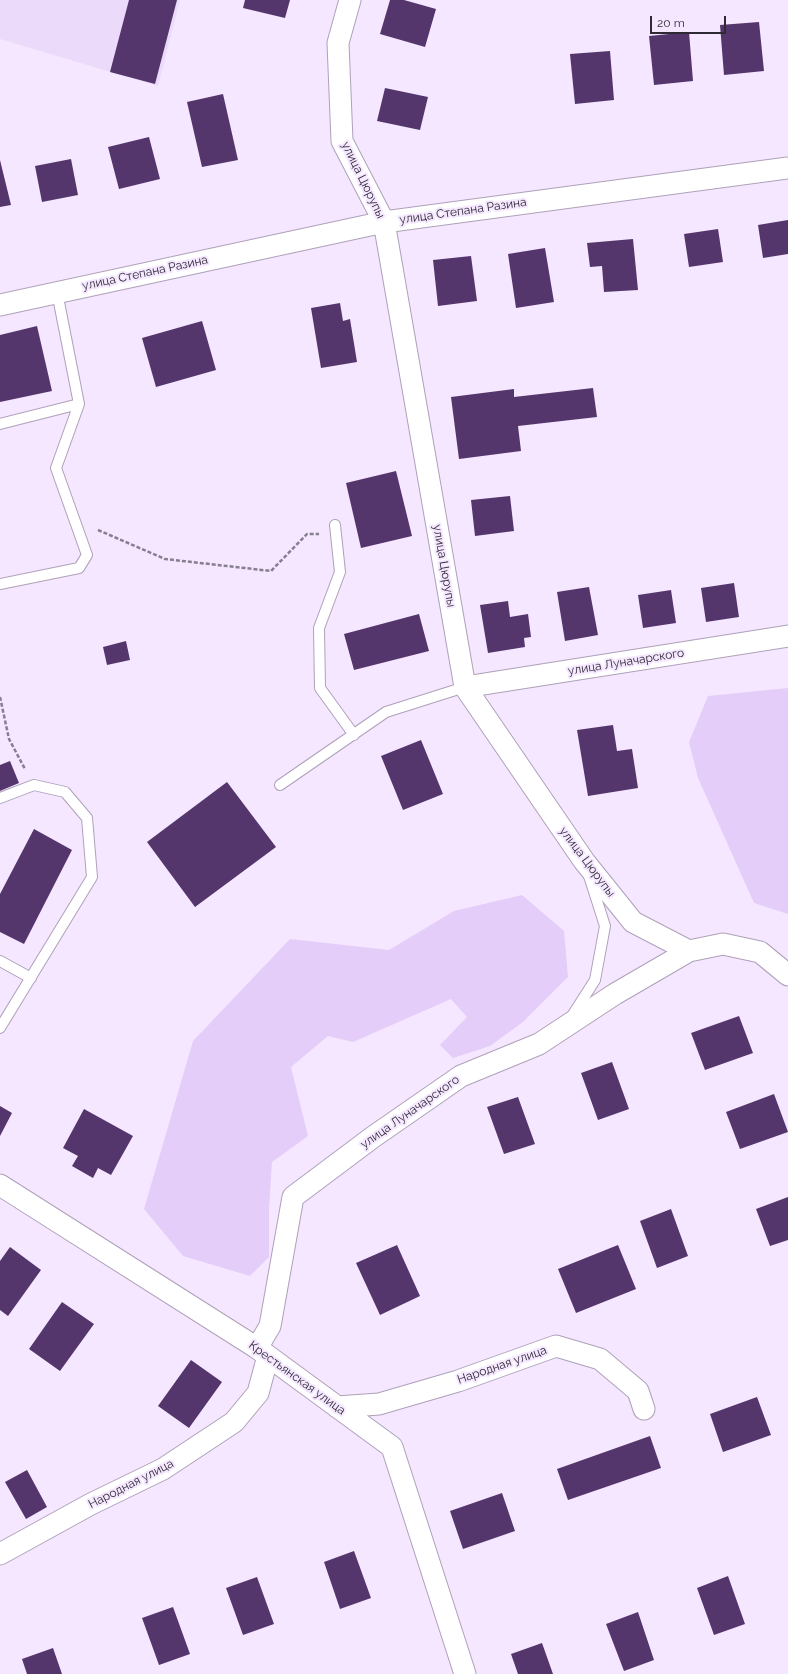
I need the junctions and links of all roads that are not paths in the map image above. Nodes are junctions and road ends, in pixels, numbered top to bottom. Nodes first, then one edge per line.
1 (350, 0) edge
2 (788, 168) edge
3 (384, 222) junction
4 (57, 292) junction
5 (0, 304) edge
6 (80, 404) junction
7 (0, 424) edge
8 (335, 530) road end
9 (0, 584) edge
10 (788, 636) edge
11 (465, 688) junction
12 (354, 735) junction
13 (280, 785) dead end
14 (0, 798) edge
15 (584, 861) junction
16 (689, 951) junction
17 (0, 961) edge
18 (788, 975) edge
19 (31, 978) junction
20 (0, 1028) edge
21 (563, 1030) junction
22 (0, 1185) edge
23 (262, 1352) junction
24 (337, 1407) junction
25 (644, 1409) dead end
26 (0, 1554) edge
27 (465, 1674) edge

1 - 3 street, улица Цюрупы
2 - 3 street, улица Степана Разина
3 - 4 street, улица Степана Разина
3 - 11 street, улица Цюрупы
4 - 5 street, улица Степана Разина
4 - 6 lane
6 - 7 lane
6 - 9 lane
8 - 12 lane
10 - 11 street, улица Луначарского
11 - 12 lane
11 - 15 street, улица Цюрупы
12 - 13 lane
14 - 19 lane
15 - 16 street, улица Цюрупы
15 - 21 lane
16 - 18 street
16 - 21 street, улица Луначарского
17 - 19 lane
19 - 20 lane
21 - 23 street, улица Луначарского
22 - 23 street, Крестьянская улица
23 - 24 street, Крестьянская улица
23 - 26 street, Народная улица
24 - 25 street, Народная улица
24 - 27 street, Крестьянская улица

